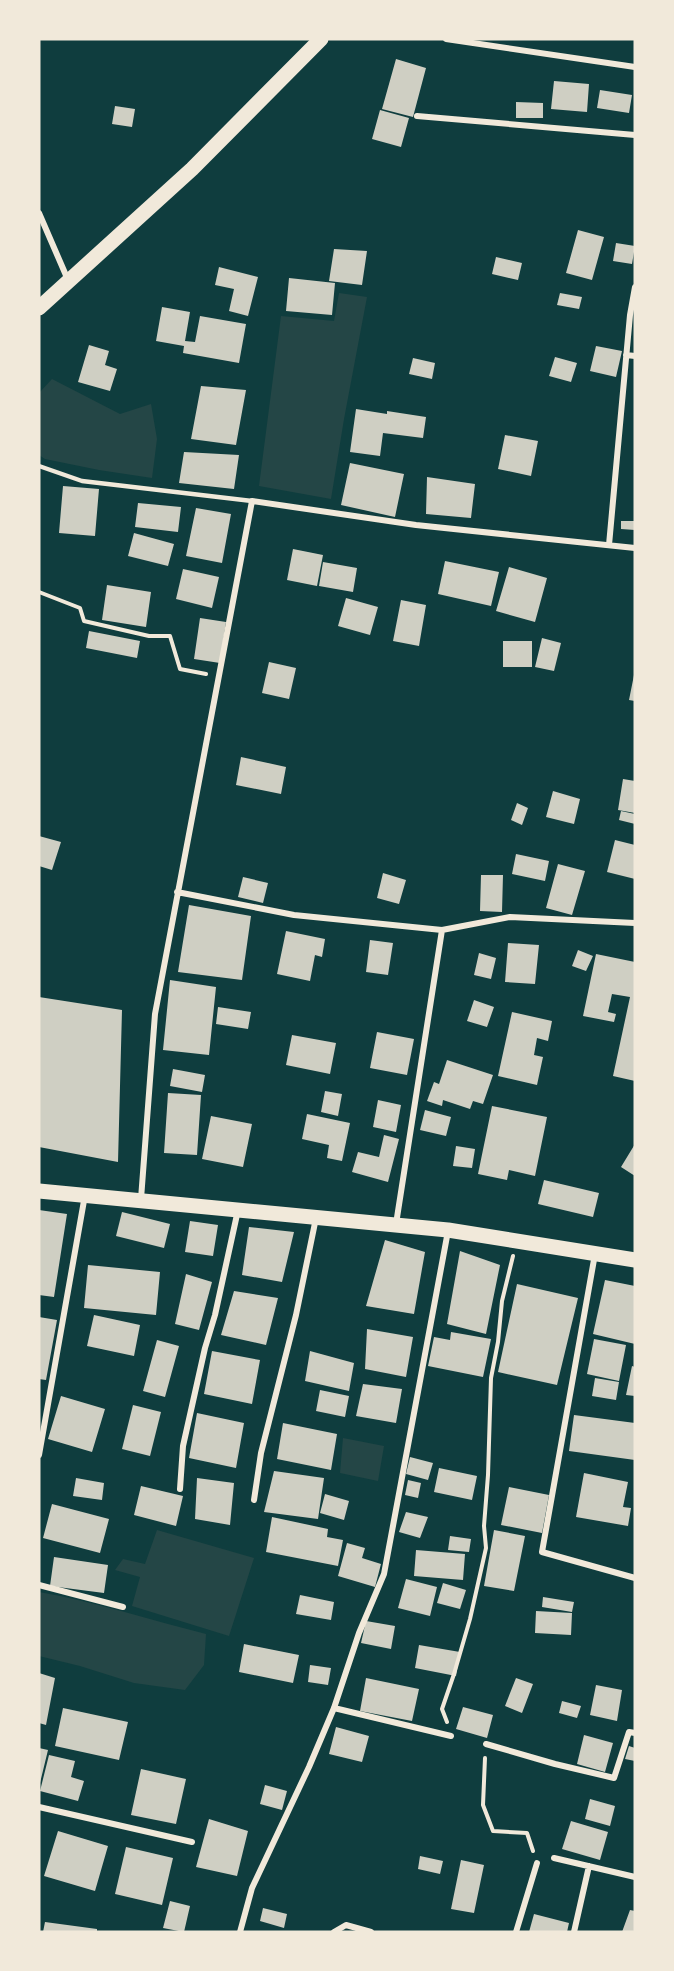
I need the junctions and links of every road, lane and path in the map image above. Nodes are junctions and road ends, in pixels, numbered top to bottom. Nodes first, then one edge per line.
1 (321, 39) edge
2 (446, 39) edge
3 (635, 67) edge
4 (417, 116) dead end
5 (635, 135) edge
6 (39, 213) edge
7 (68, 281) junction
8 (635, 287) edge
9 (39, 308) edge
10 (626, 355) junction
11 (635, 356) edge
12 (39, 466) edge
13 (252, 501) junction
14 (609, 545) junction
15 (635, 548) edge
16 (39, 592) edge
17 (218, 676) junction
18 (177, 892) junction
19 (635, 923) edge
20 (442, 930) junction
21 (39, 1191) edge
22 (85, 1195) junction
23 (141, 1200) junction
24 (238, 1209) junction
25 (316, 1217) junction
26 (396, 1225) junction
27 (448, 1230) junction
28 (516, 1241) junction
29 (595, 1254) junction
30 (635, 1260) edge
31 (39, 1455) edge
32 (180, 1488) dead end
33 (254, 1500) dead end
34 (635, 1578) edge
35 (39, 1585) edge
36 (123, 1607) dead end
37 (334, 1708) junction
38 (635, 1733) edge
39 (451, 1736) joint
40 (486, 1744) joint
41 (39, 1807) edge
42 (192, 1842) dead end
43 (555, 1858) dead end
44 (537, 1863) joint
45 (589, 1866) junction
46 (635, 1877) edge
47 (240, 1932) edge
48 (334, 1932) edge
49 (371, 1932) edge
50 (516, 1932) edge
51 (574, 1932) edge

1 - 7 main road
2 - 3 street
4 - 5 street
6 - 7 street
7 - 9 main road
8 - 10 street
10 - 11 street
10 - 14 street
12 - 13 lane
13 - 14 street
13 - 17 street
14 - 15 street
16 - 17 path
17 - 18 street
18 - 20 street
18 - 23 street
19 - 20 street
20 - 26 street
21 - 22 main road
22 - 23 main road
22 - 31 street
23 - 24 main road
24 - 25 main road
24 - 32 street
25 - 26 main road
25 - 33 street
26 - 27 main road
27 - 28 main road
27 - 37 street
28 - 29 main road
28 - 39 path
29 - 30 main road
29 - 34 street
35 - 36 street
37 - 39 street
37 - 47 street
38 - 40 street
40 - 44 path
41 - 42 street
43 - 45 street
44 - 50 street
45 - 46 street
45 - 51 street
48 - 49 street

